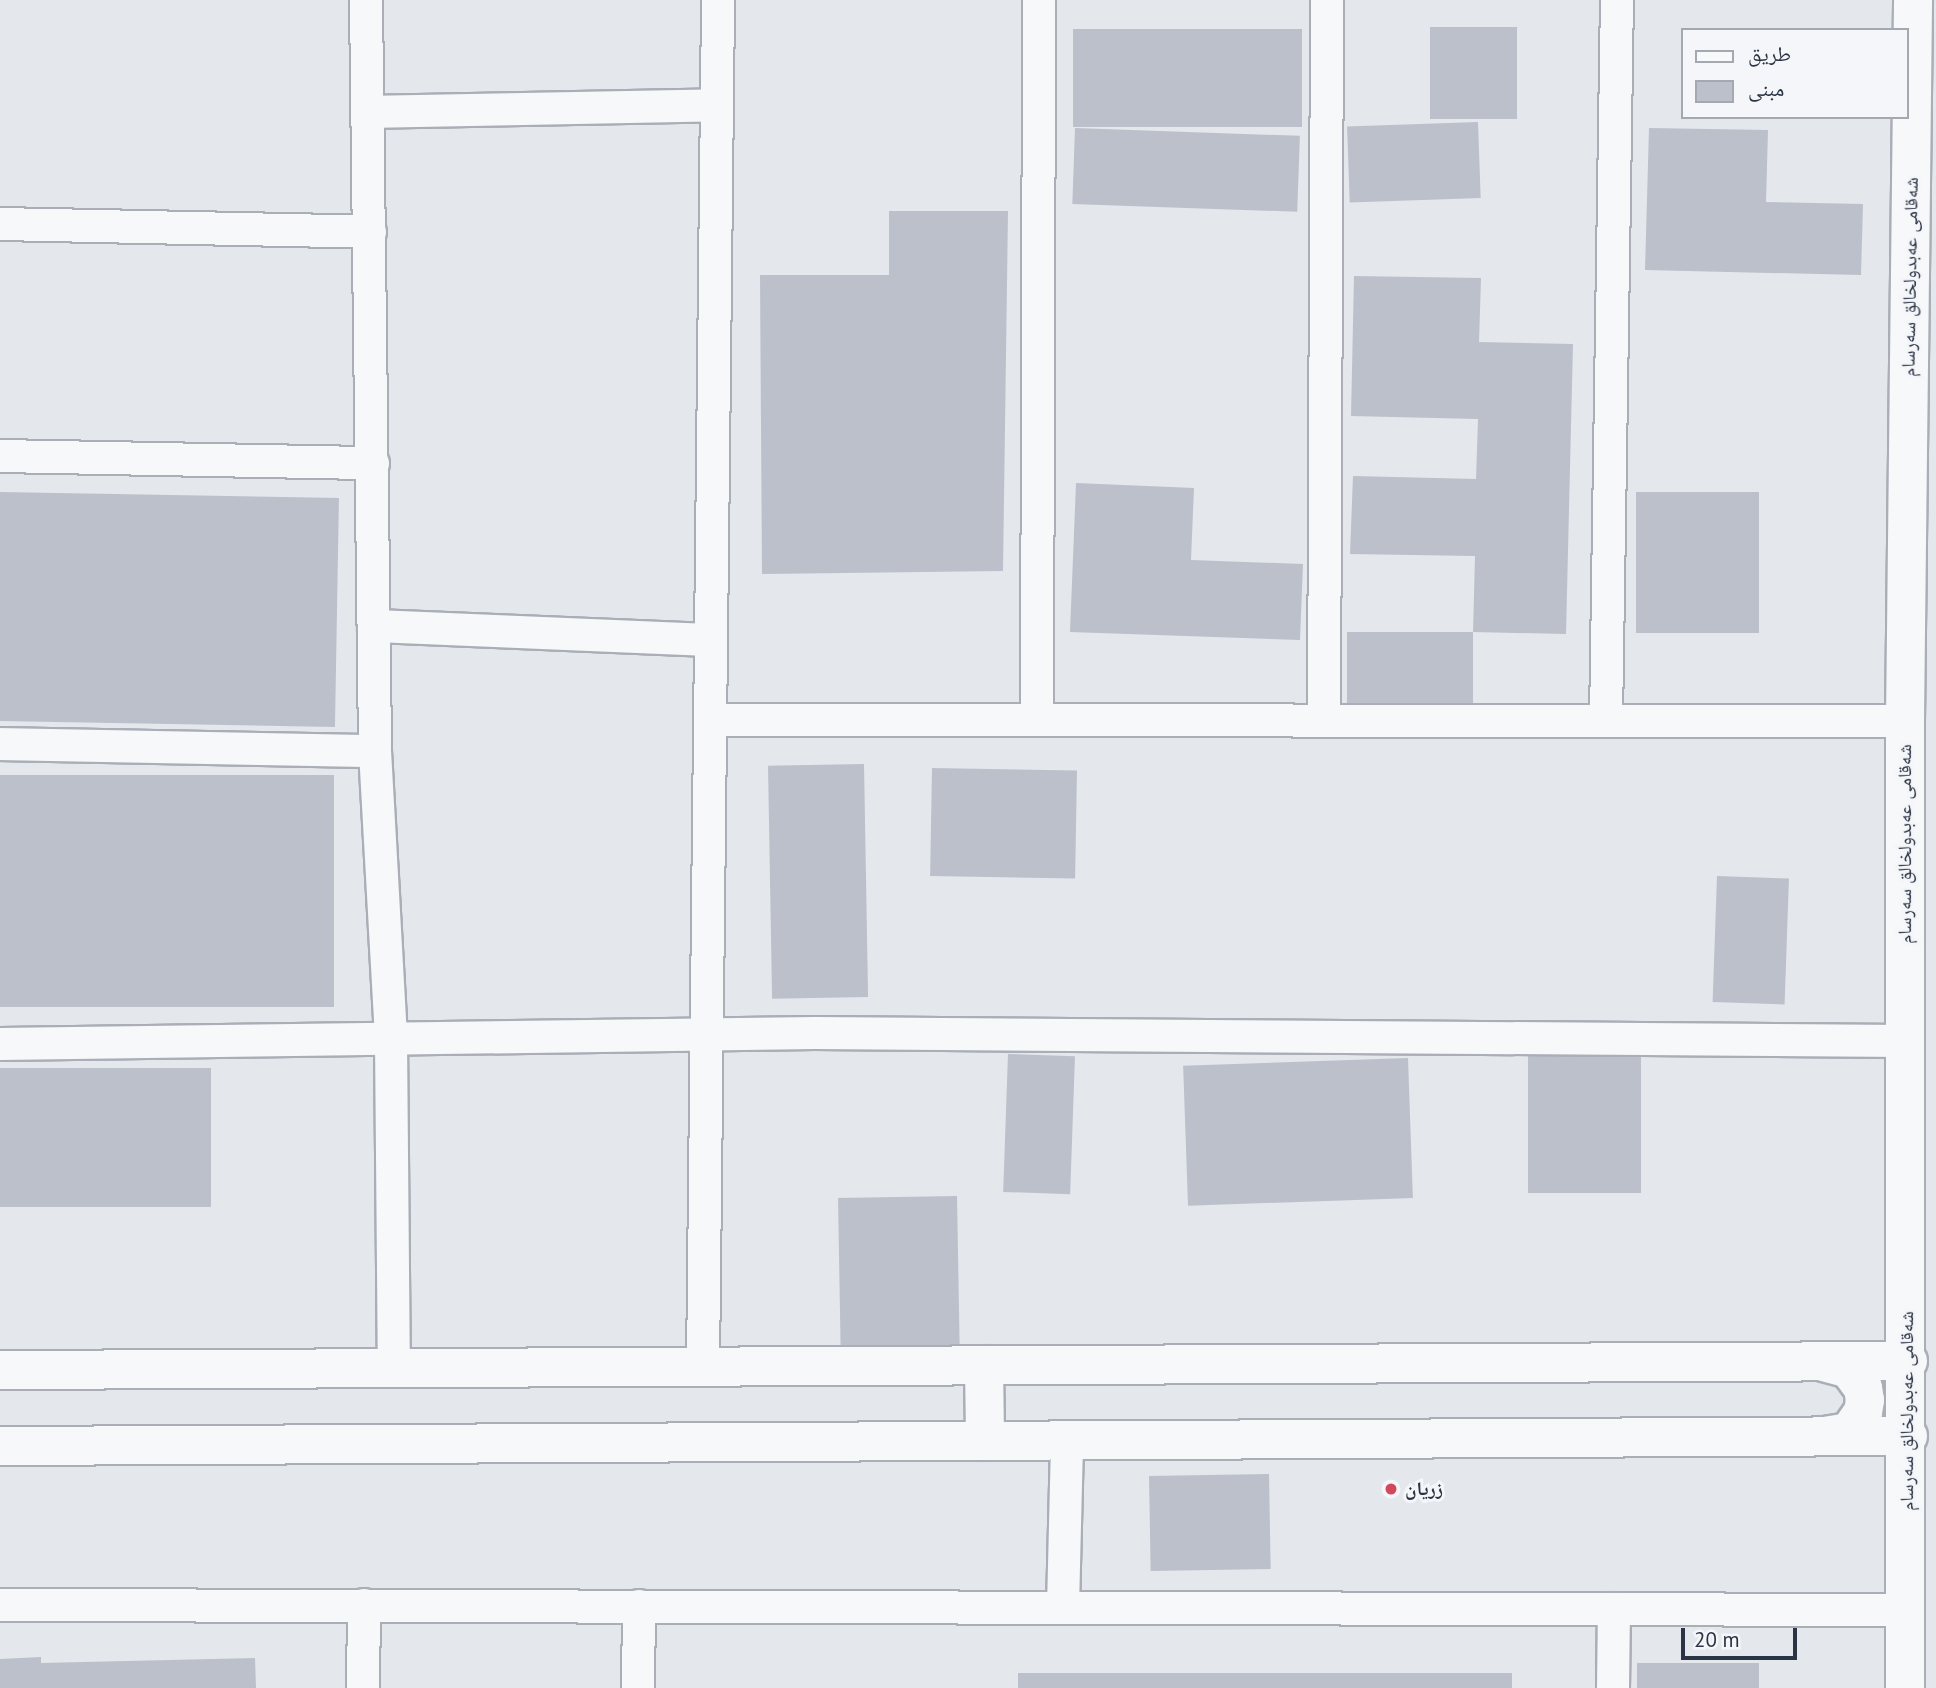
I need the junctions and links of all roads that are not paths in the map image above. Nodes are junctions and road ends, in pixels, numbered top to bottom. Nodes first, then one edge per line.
1 (366, 0) edge
2 (718, 0) edge
3 (1039, 0) edge
4 (1327, 0) edge
5 (1617, 0) edge
6 (1913, 0) edge
7 (717, 105) junction
8 (368, 112) junction
9 (0, 224) edge
10 (370, 232) junction
11 (0, 456) edge
12 (373, 463) junction
13 (374, 626) junction
14 (711, 640) junction
15 (710, 720) junction
16 (1037, 720) junction
17 (1324, 720) junction
18 (1606, 721) junction
19 (1905, 721) junction
20 (0, 744) edge
21 (375, 751) junction
22 (706, 1035) junction
23 (391, 1040) junction
24 (1905, 1041) junction
25 (0, 1044) edge
26 (1821, 1361) junction
27 (1908, 1361) junction
28 (984, 1365) junction
29 (703, 1367) junction
30 (394, 1368) junction
31 (0, 1370) edge
32 (1908, 1436) junction
33 (1822, 1437) junction
34 (1067, 1440) junction
35 (985, 1441) junction
36 (0, 1446) edge
37 (0, 1605) edge
38 (364, 1605) junction
39 (639, 1606) junction
40 (1063, 1607) junction
41 (1614, 1609) junction
42 (1905, 1610) junction
43 (363, 1688) edge
44 (638, 1688) edge
45 (1613, 1688) edge
46 (1905, 1688) edge

1 - 8 street
2 - 7 street
3 - 16 street
4 - 17 street
5 - 18 street
6 - 19 street, شەقامی عەبدولخالق سەرسام
7 - 8 street
7 - 14 street
8 - 10 street
9 - 10 street
10 - 12 street
11 - 12 street
12 - 13 street
13 - 14 street
13 - 21 street
14 - 15 street
15 - 16 street
15 - 22 street
16 - 17 street
17 - 18 street
18 - 19 street
19 - 24 street, شەقامی عەبدولخالق سەرسام
20 - 21 street
21 - 23 street
22 - 23 street
22 - 24 street
22 - 29 street
23 - 25 street
23 - 30 street
24 - 27 street, شەقامی عەبدولخالق سەرسام
26 - 27 street
26 - 28 street
26 - 33 street
27 - 32 street, شەقامی عەبدولخالق سەرسام
28 - 29 street
28 - 35 street
29 - 30 street
30 - 31 street
32 - 33 street
32 - 42 street, شەقامی عەبدولخالق سەرسام
33 - 34 street
34 - 35 street
34 - 40 street
35 - 36 street
37 - 38 street
38 - 39 street
38 - 43 street
39 - 40 street
39 - 44 street
40 - 41 street
41 - 42 street
41 - 45 street
42 - 46 street, شەقامی عەبدولخالق سەرسام

